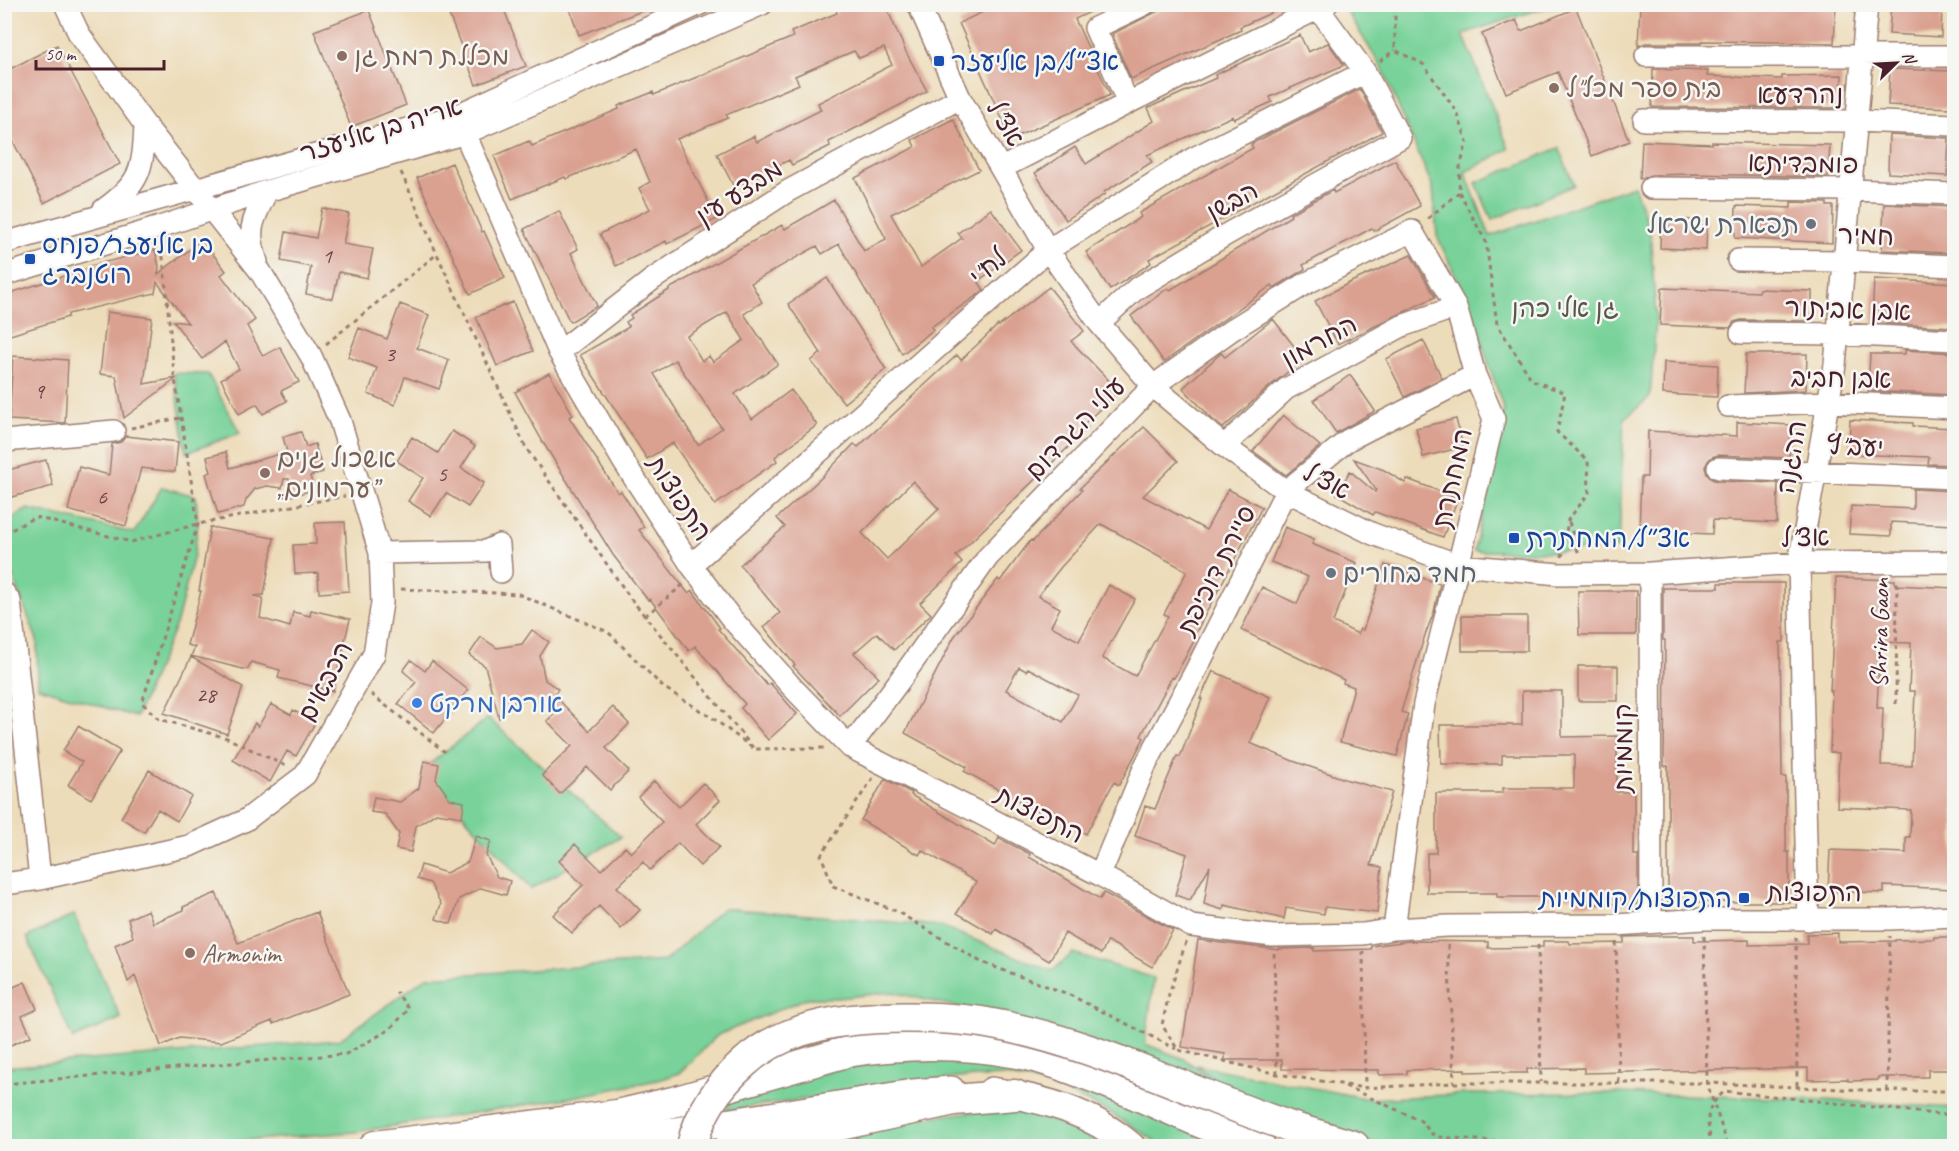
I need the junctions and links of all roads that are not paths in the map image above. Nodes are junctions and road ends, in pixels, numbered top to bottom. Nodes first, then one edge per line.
1 (65, 4) edge
2 (700, 4) edge
3 (762, 4) edge
4 (918, 4) edge
5 (1145, 4) edge
6 (1867, 4) edge
7 (1319, 6) edge
8 (1863, 55) junction
9 (1646, 56) dead end
10 (1954, 56) edge
11 (1365, 72) junction
12 (960, 98) junction
13 (1128, 103) junction
14 (1644, 120) dead end
15 (1857, 121) junction
16 (462, 124) junction
17 (145, 125) junction
18 (1954, 125) edge
19 (1002, 168) junction
20 (1651, 188) dead end
21 (193, 189) junction
22 (1851, 190) junction
23 (267, 191) junction
24 (1954, 194) edge
25 (213, 210) junction
26 (92, 219) junction
27 (1412, 231) joint
28 (4, 243) edge
29 (1048, 250) junction
30 (1738, 260) dead end
31 (1845, 261) junction
32 (1954, 266) edge
33 (260, 271) junction
34 (4, 274) edge
35 (1456, 307) junction
36 (1099, 323) junction
37 (1740, 333) dead end
38 (1838, 334) junction
39 (1954, 340) edge
40 (559, 352) junction
41 (1475, 375) junction
42 (1153, 386) junction
43 (1828, 402) junction
44 (1728, 406) dead end
45 (1954, 408) edge
46 (114, 431) road end
47 (4, 441) edge
48 (1224, 446) junction
49 (1718, 468) dead end
50 (1816, 472) junction
51 (1954, 478) edge
52 (1286, 491) junction
53 (380, 553) junction
54 (1954, 562) edge
55 (1799, 563) junction
56 (1459, 565) junction
57 (694, 569) junction
58 (501, 572) dead end
59 (1650, 573) junction
60 (4, 592) edge
61 (850, 747) junction
62 (1100, 874) junction
63 (39, 879) junction
64 (4, 884) edge
65 (1954, 916) edge
66 (1802, 920) junction
67 (1651, 922) junction
68 (1394, 929) junction
69 (1015, 1095) junction
70 (375, 1146) edge
71 (525, 1146) edge
72 (692, 1146) edge
73 (730, 1146) edge
74 (1131, 1146) edge
75 (1260, 1146) edge
76 (1354, 1146) edge

1 - 17 street, הכבאים
2 - 16 street, אריה בן אליעזר
3 - 16 street, אריה בן אליעזר
4 - 12 street, אצ"ל
5 - 13 street
6 - 8 street, ההגנה
7 - 11 street
7 - 13 street
8 - 9 street
8 - 10 street
8 - 15 street, ההגנה
11 - 29 street, לח"י
11 - 36 street, הבשן
12 - 19 street, אצ"ל
12 - 40 street, מבצע עין
13 - 19 street
14 - 15 street, נהרדעא
15 - 18 street, נהרדעא
15 - 22 street, ההגנה
16 - 21 street, אריה בן אליעזר
16 - 23 street, אריה בן אליעזר
16 - 40 street, התפוצות
17 - 21 street, הכבאים
17 - 26 street
19 - 29 street, אצ"ל
20 - 22 street, פומבדיתא
21 - 25 street, הכבאים
21 - 26 street, אריה בן אליעזר
22 - 24 street, פומבדיתא
22 - 31 street, ההגנה
23 - 25 street, אריה בן אליעזר
23 - 33 street
25 - 33 street, הכבאים
25 - 34 street, אריה בן אליעזר
26 - 28 street, אריה בן אליעזר
27 - 35 street, המחתרת
27 - 42 street, עולי הגרדום
29 - 36 street, אצ"ל
29 - 57 street, לח"י
30 - 31 street, חמיר
31 - 32 street, חמיר
31 - 38 street, ההגנה
33 - 53 street, הכבאים
35 - 41 street, המחתרת
35 - 48 street, החרמון
36 - 42 street, אצ"ל
37 - 38 street, אבן אביתור
38 - 39 street, אבן אביתור
38 - 43 street, ההגנה
40 - 57 street, התפוצות
41 - 52 street, סיירת דוכיפת
41 - 56 street, המחתרת
42 - 48 street, אצ"ל
42 - 61 street, עולי הגרדום
43 - 44 street, אבן חביב
43 - 45 street, אבן חביב
43 - 50 street, ההגנה
46 - 47 street
48 - 52 street, אצ"ל
49 - 50 street, יעב"ץ
50 - 51 street, יעב"ץ
50 - 55 street, ההגנה
52 - 56 street, אצ"ל
52 - 62 street, סיירת דוכיפת
53 - 58 street
53 - 63 street, הכבאים
54 - 55 street, אצ"ל
55 - 59 street, אצ"ל
55 - 66 street, ההגנה
56 - 59 street, אצ"ל
56 - 68 street, המחתרת
57 - 61 street, התפוצות
59 - 67 street, קוממיות
60 - 63 street
61 - 62 street, התפוצות
62 - 68 street, התפוצות
63 - 64 street, הכבאים
65 - 66 street, התפוצות
66 - 67 street, התפוצות
67 - 68 street, התפוצות
69 - 71 main road
69 - 73 highway
69 - 74 main road
70 - 75 highway
72 - 76 highway, bridge

